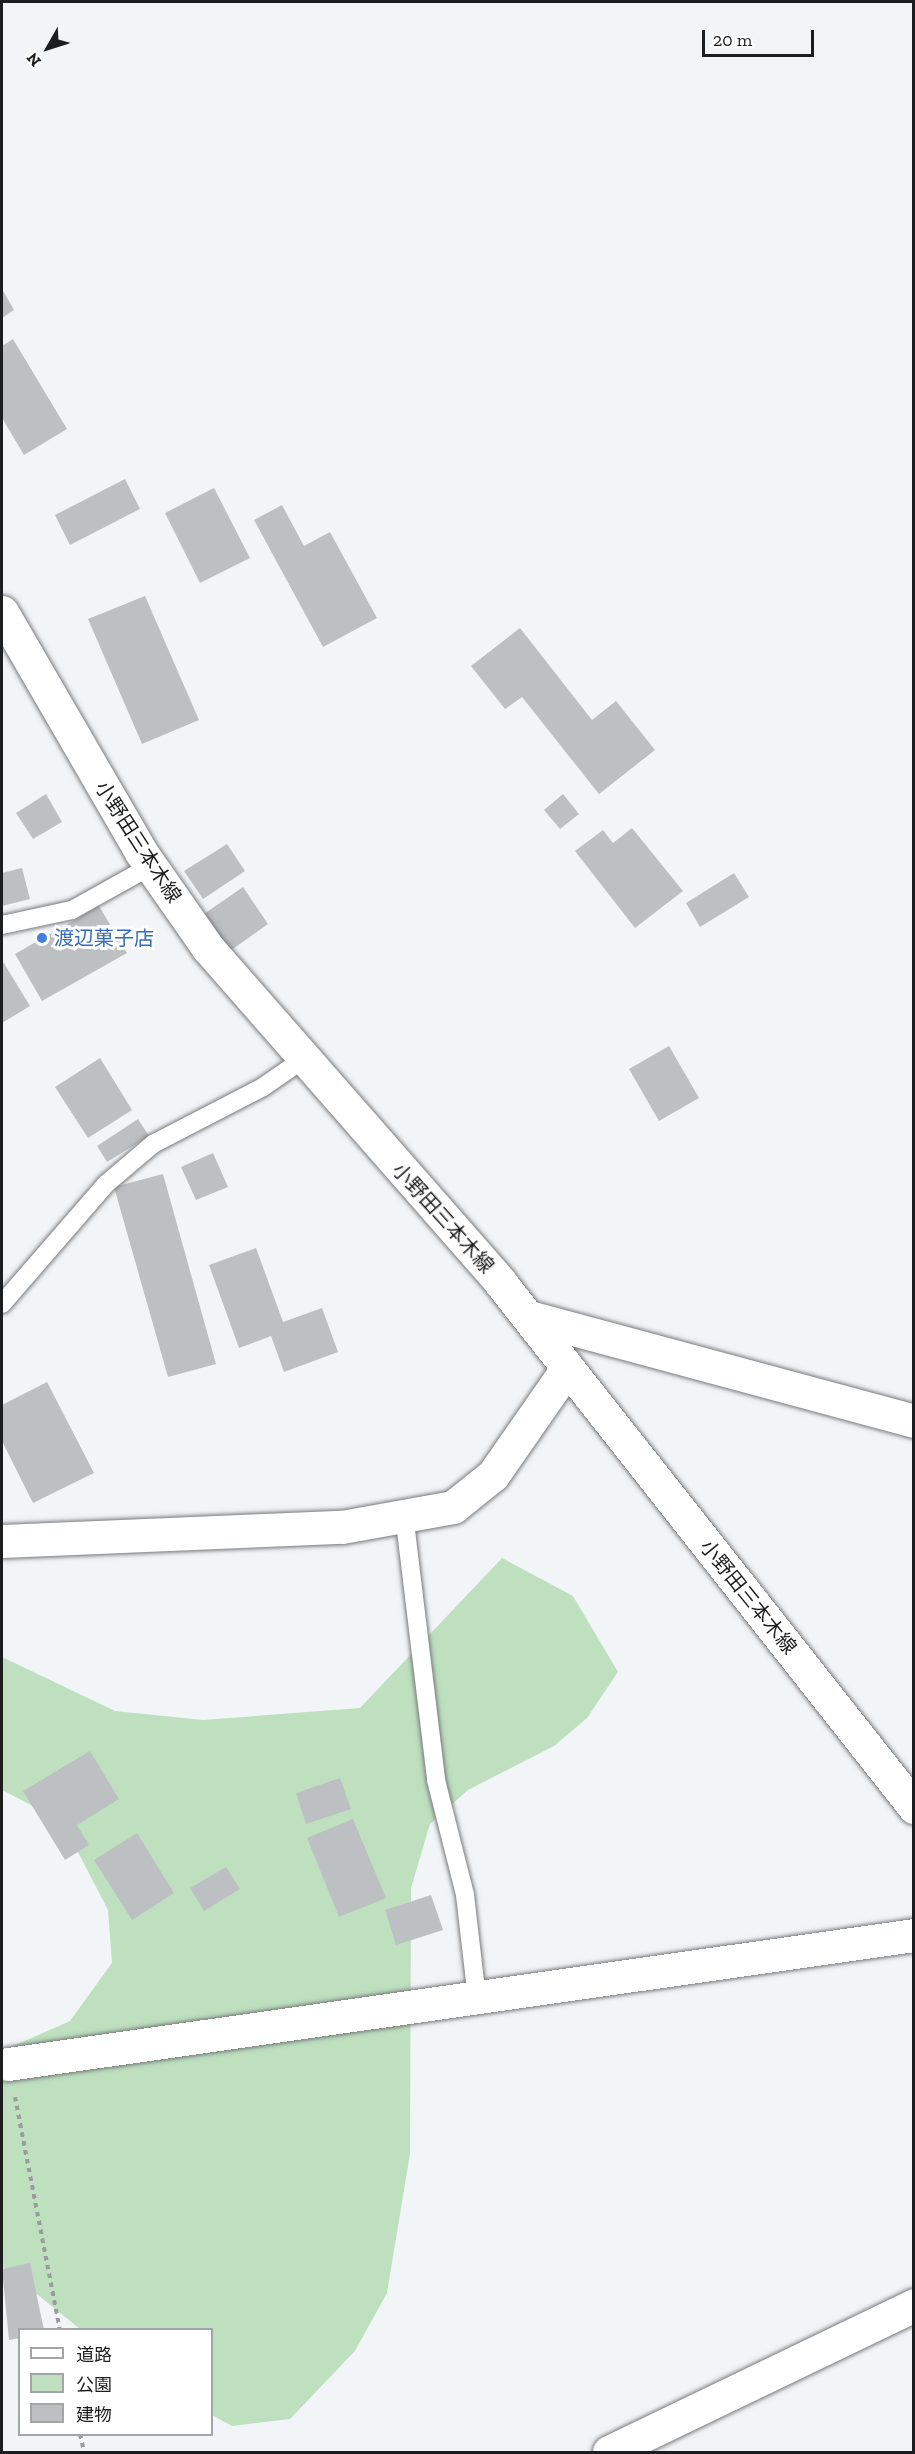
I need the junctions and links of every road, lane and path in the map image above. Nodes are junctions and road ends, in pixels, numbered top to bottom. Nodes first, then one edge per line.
1 (2, 612) edge
2 (151, 866) junction
3 (2, 925) edge
4 (302, 1060) junction
5 (2, 1305) edge
6 (529, 1317) junction
7 (566, 1370) junction
8 (914, 1421) edge
9 (404, 1514) junction
10 (2, 1541) edge
11 (914, 1807) edge
12 (914, 1935) edge
13 (477, 1998) junction
14 (9, 2064) joint
15 (914, 2306) edge
16 (60, 2328) edge
17 (80, 2436) edge
18 (84, 2452) edge
19 (609, 2452) edge

1 - 2 street, 小野田三本木線
2 - 3 lane
2 - 4 street, 小野田三本木線
4 - 5 lane
4 - 6 street, 小野田三本木線
6 - 7 street, 小野田三本木線
6 - 8 street
7 - 9 street
7 - 11 street, 小野田三本木線
9 - 10 street
9 - 13 lane
12 - 13 street
13 - 14 street
14 - 16 path
15 - 19 street
17 - 18 path

